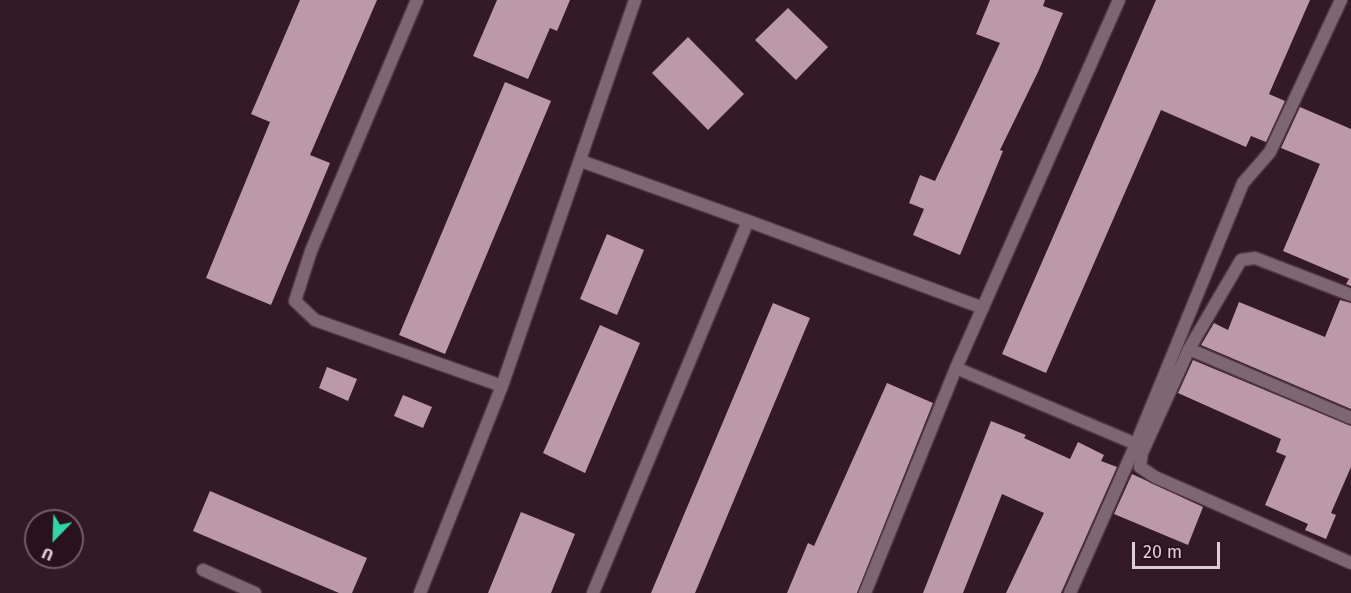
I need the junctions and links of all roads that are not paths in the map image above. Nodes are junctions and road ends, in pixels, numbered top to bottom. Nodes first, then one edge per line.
1 (417, 0) edge
2 (635, 0) edge
3 (1119, 0) edge
4 (1341, 0) edge
5 (581, 161) junction
6 (748, 221) junction
7 (1351, 294) edge
8 (983, 308) junction
9 (1189, 349) junction
10 (956, 368) junction
11 (502, 386) junction
12 (1351, 418) edge
13 (1136, 444) junction
14 (1351, 564) edge
15 (203, 570) dead end
16 (255, 593) edge
17 (420, 593) edge
18 (592, 593) edge
19 (865, 593) edge
20 (1070, 593) edge

1 - 11 street
2 - 5 street
3 - 8 street
4 - 13 street
5 - 6 street
5 - 11 street
6 - 8 street
6 - 18 street
7 - 9 street
8 - 10 street
9 - 12 street
9 - 14 street
10 - 13 street
10 - 19 street
11 - 17 street
13 - 20 street
15 - 16 street

